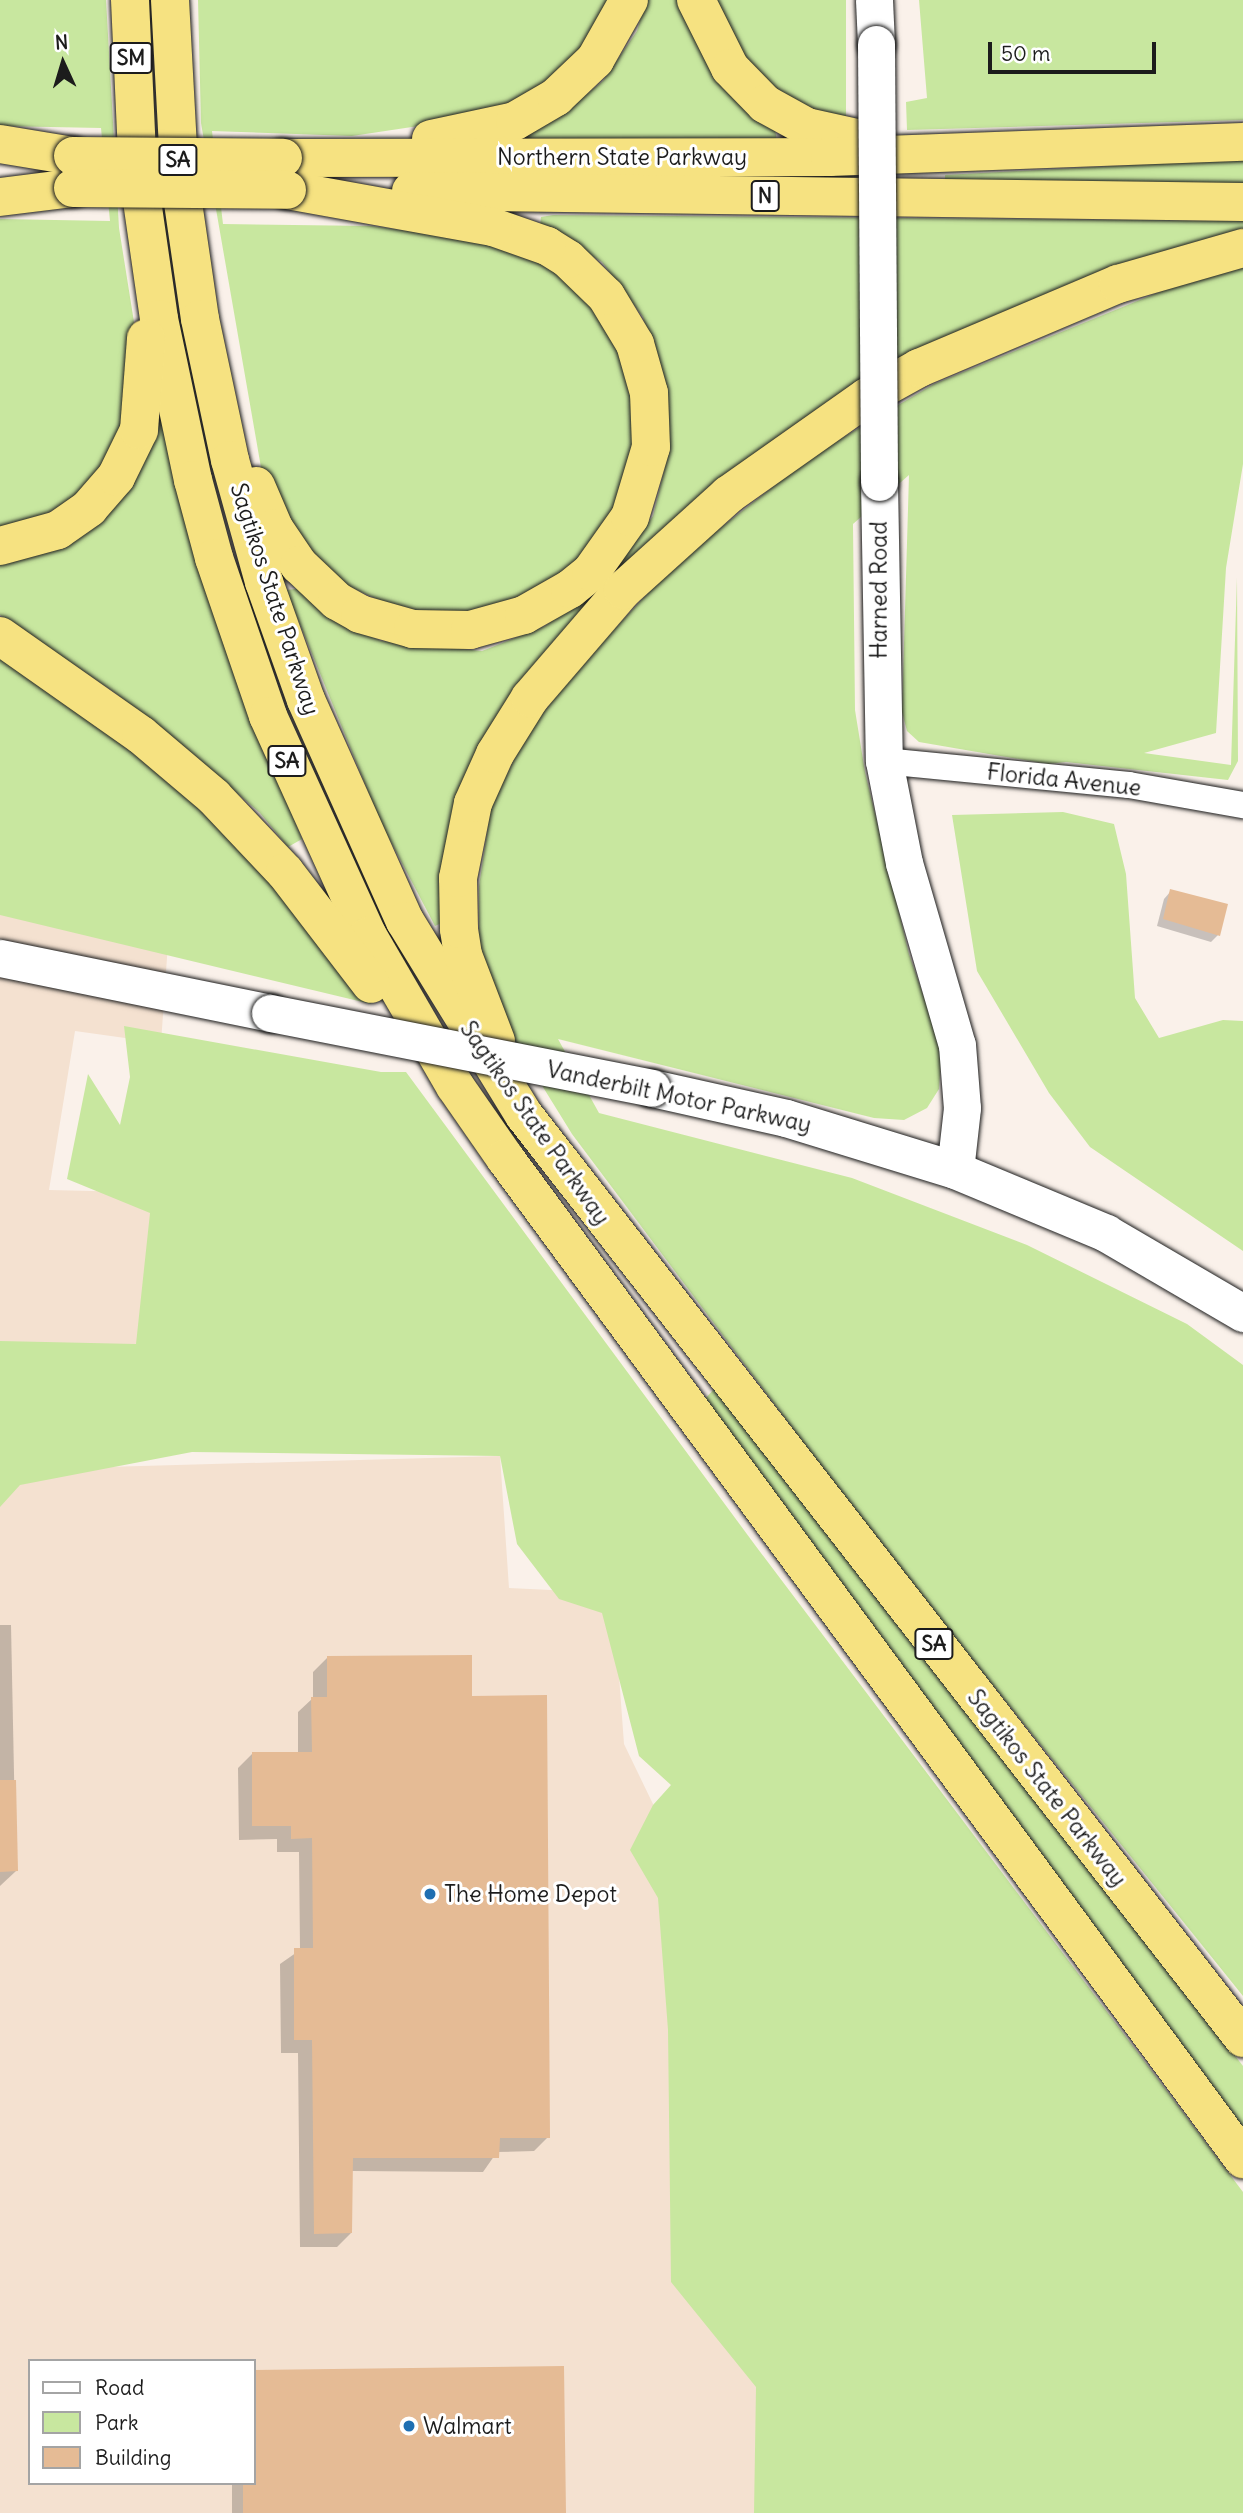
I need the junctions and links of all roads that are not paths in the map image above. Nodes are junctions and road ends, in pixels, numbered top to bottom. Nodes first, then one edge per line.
1 (112, 0) edge
2 (130, 0) edge
3 (170, 0) edge
4 (629, 0) edge
5 (696, 0) edge
6 (874, 0) edge
7 (134, 116) junction
8 (1243, 142) edge
9 (0, 145) edge
10 (0, 155) edge
11 (951, 155) junction
12 (73, 172) junction
13 (285, 174) junction
14 (0, 187) edge
15 (0, 197) edge
16 (1243, 202) edge
17 (146, 234) junction
18 (1243, 248) edge
19 (200, 319) junction
20 (0, 546) edge
21 (0, 636) edge
22 (884, 761) junction
23 (1243, 805) edge
24 (0, 958) edge
25 (524, 1115) junction
26 (955, 1170) junction
27 (560, 1234) junction
28 (1243, 1312) edge
29 (1243, 2038) edge
30 (1243, 2159) edge

1 - 7 highway
2 - 7 highway, SM
3 - 19 highway, Sagtikos State Parkway / SA
4 - 13 highway
5 - 11 highway
6 - 22 main road, Harned Road, bridge
7 - 17 highway, SM
8 - 11 highway, Northern State Parkway / N
9 - 12 highway
10 - 12 highway, Northern State Parkway / N
11 - 13 highway, Northern State Parkway / N
12 - 13 highway, Northern State Parkway / N, bridge
12 - 14 highway, Northern State Parkway / N
12 - 15 highway
13 - 16 highway, Northern State Parkway / N
13 - 19 highway
17 - 20 highway
17 - 27 highway, Sagtikos State Parkway / SA
18 - 25 highway
19 - 25 highway, Sagtikos State Parkway / SA
21 - 27 highway
22 - 23 street, Florida Avenue
22 - 26 main road, Harned Road
24 - 26 main road, Vanderbilt Motor Parkway, bridge
25 - 29 highway, Sagtikos State Parkway / SA
26 - 28 main road, Vanderbilt Motor Parkway
27 - 30 highway, Sagtikos State Parkway / SA

